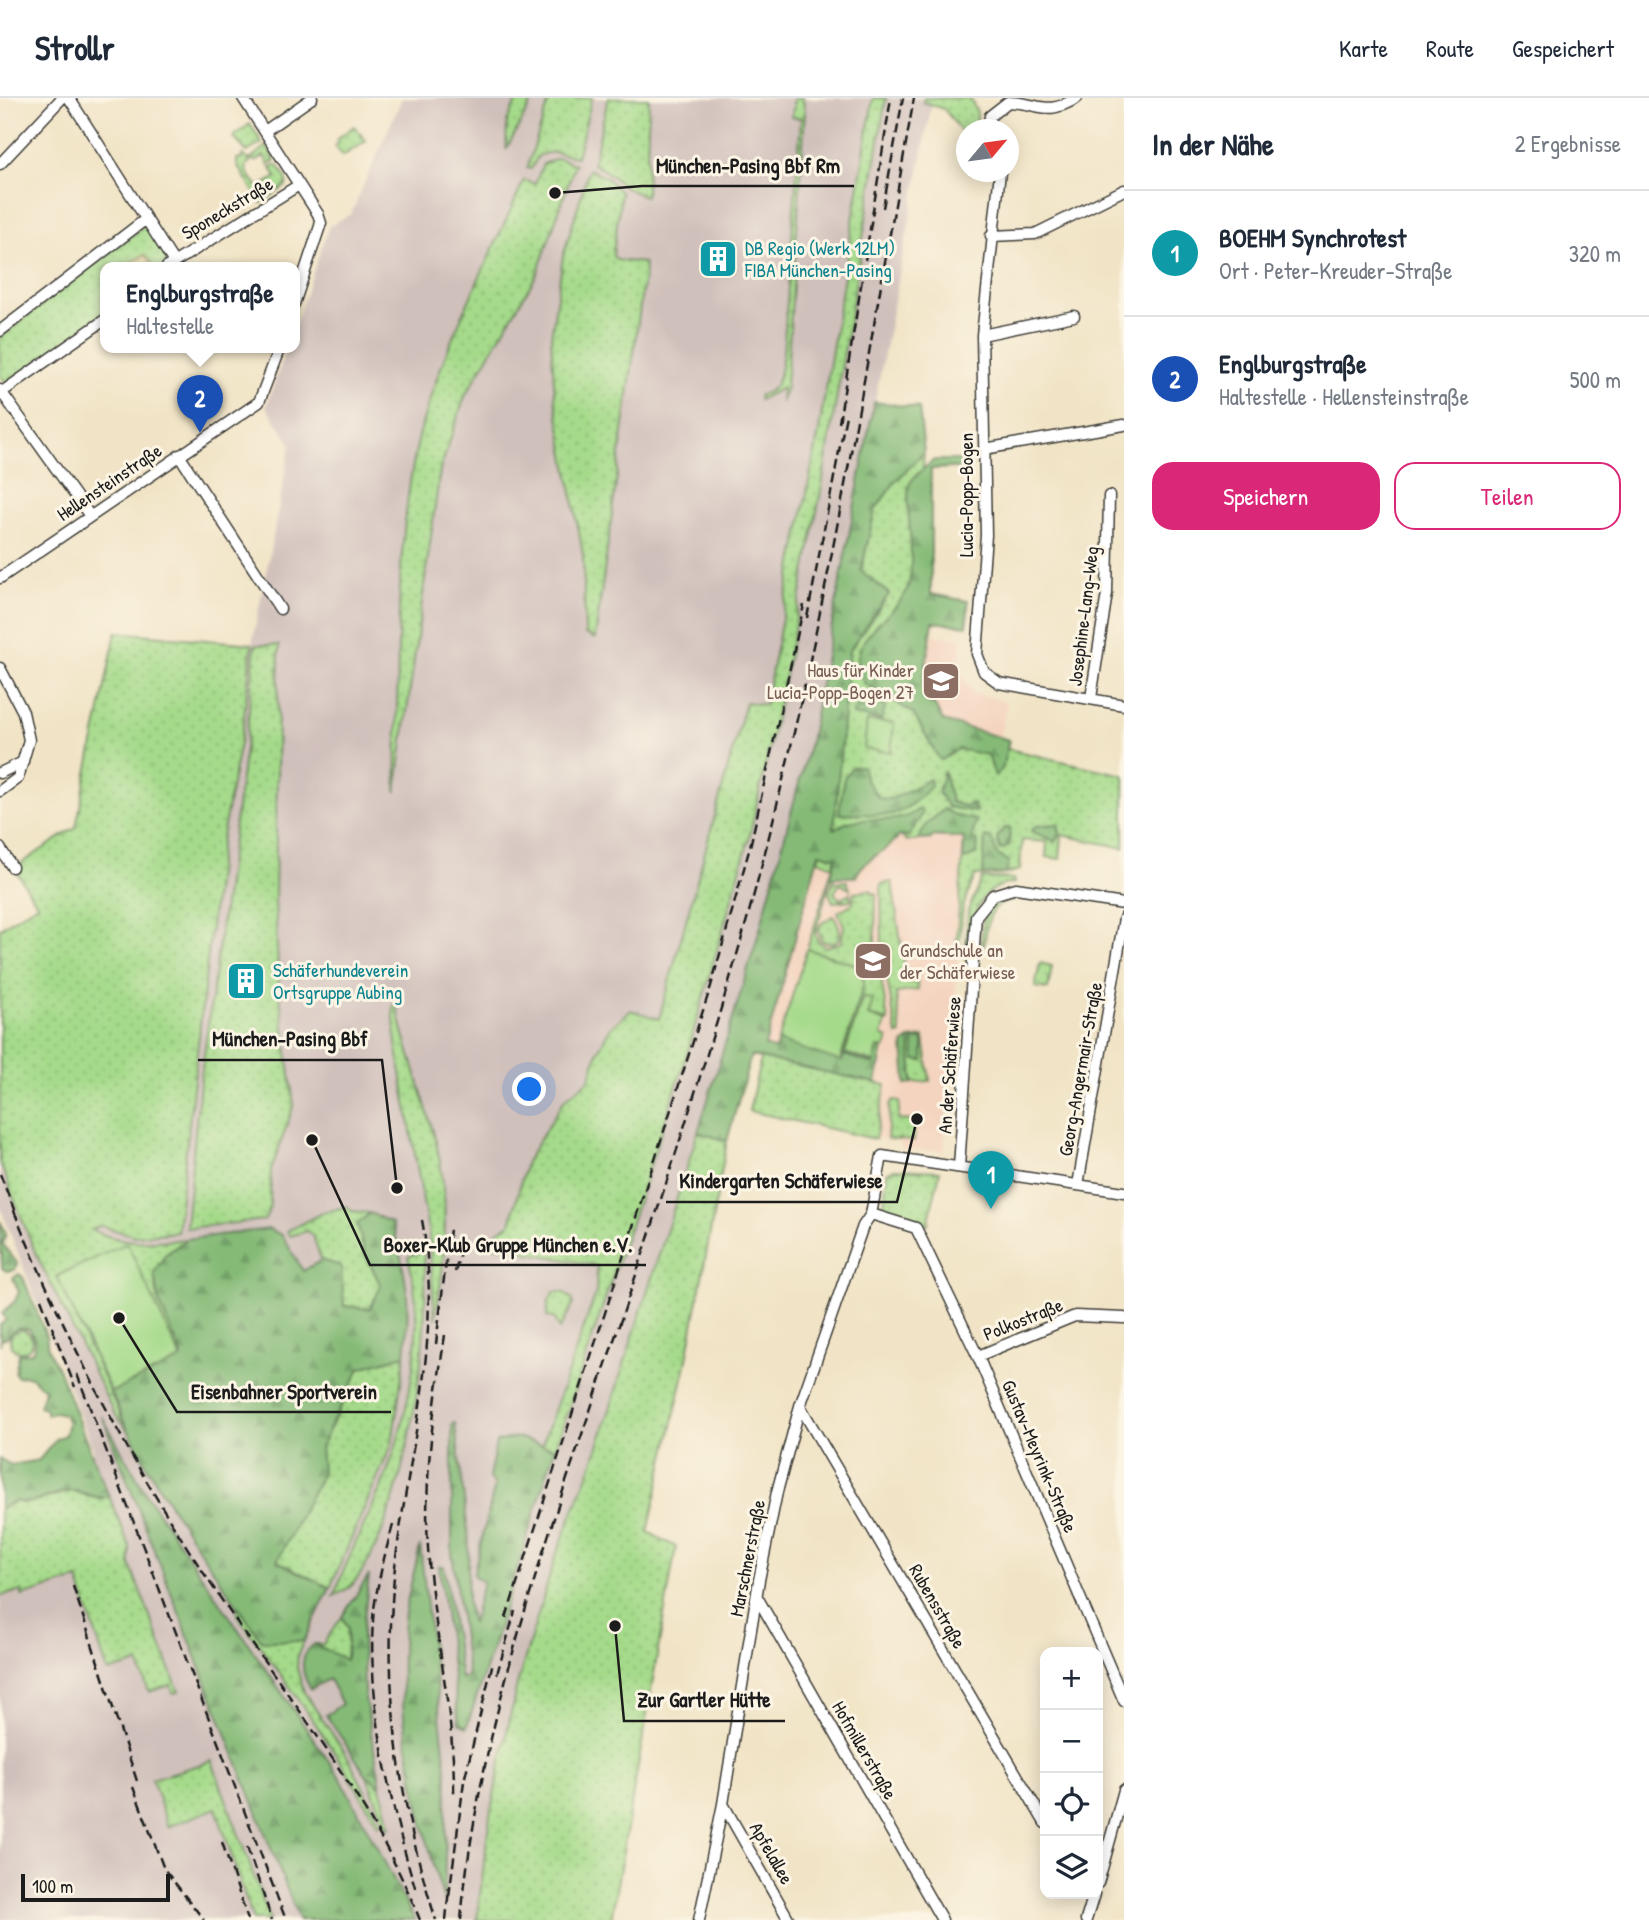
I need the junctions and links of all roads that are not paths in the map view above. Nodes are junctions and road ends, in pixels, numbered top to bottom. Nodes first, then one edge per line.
1 (62, 98) edge
2 (69, 98) edge
3 (243, 98) edge
4 (312, 98) edge
5 (1077, 98) edge
6 (990, 119) edge
7 (265, 131) junction
8 (0, 164) edge
9 (998, 182) edge
10 (299, 185) junction
11 (1124, 190) edge
12 (146, 219) junction
13 (990, 236) junction
14 (169, 262) edge
15 (173, 262) edge
16 (300, 288) edge
17 (1074, 316) dead end
18 (100, 323) edge
19 (0, 331) edge
20 (982, 335) junction
21 (278, 353) edge
22 (1, 391) edge
23 (1124, 425) edge
24 (984, 449) junction
25 (179, 455) junction
26 (1109, 496) dead end
27 (90, 516) junction
28 (0, 578) edge
29 (280, 609) dead end
30 (0, 668) edge
31 (1091, 698) junction
32 (1124, 705) edge
33 (23, 762) junction
34 (0, 773) edge
35 (0, 791) edge
36 (0, 848) edge
37 (12, 867) dead end
38 (1124, 904) edge
39 (1124, 918) edge
40 (959, 1167) junction
41 (1078, 1185) junction
42 (1124, 1192) edge
43 (871, 1214) junction
44 (1124, 1318) edge
45 (978, 1356) junction
46 (800, 1406) junction
47 (757, 1597) junction
48 (1124, 1701) edge
49 (1124, 1790) edge
50 (723, 1804) junction
51 (1040, 1814) edge
52 (1119, 1837) edge
53 (1103, 1872) edge
54 (1090, 1899) edge
55 (699, 1920) edge
56 (789, 1920) edge
57 (942, 1920) edge
58 (1086, 1920) edge

1 - 8 street
2 - 12 street
3 - 7 street
4 - 7 street
5 - 6 street
7 - 10 street
9 - 13 street, Lucia-Popp-Bogen
10 - 15 street, Sponeckstraße
10 - 16 street
11 - 13 street
12 - 14 street
12 - 19 street
13 - 20 street, Lucia-Popp-Bogen
17 - 20 street
18 - 22 street
20 - 24 street, Lucia-Popp-Bogen
21 - 25 street, Hellensteinstraße
22 - 27 street
23 - 24 street
24 - 31 street, Lucia-Popp-Bogen
25 - 27 street, Hellensteinstraße
25 - 29 street
26 - 31 street, Josephine-Lang-Weg
27 - 28 street, Hellensteinstraße
30 - 33 street
31 - 32 street, Lucia-Popp-Bogen
33 - 34 street
33 - 35 street
36 - 37 street
38 - 40 street, An der Schäferwiese
39 - 41 street, Georg-Angermair-Straße
40 - 41 street
40 - 43 street, Marschnerstraße
41 - 42 street
43 - 45 street, Gustav-Meyrink-Straße
43 - 46 street, Marschnerstraße
44 - 45 street, Polkostraße
45 - 48 street, Gustav-Meyrink-Straße
46 - 47 street, Marschnerstraße
46 - 51 street, Rubensstraße
47 - 50 street, Marschnerstraße
47 - 57 street, Hofmillerstraße
49 - 52 street
50 - 55 street, Marschnerstraße
50 - 56 street, Apfelallee
52 - 53 street
54 - 58 street

